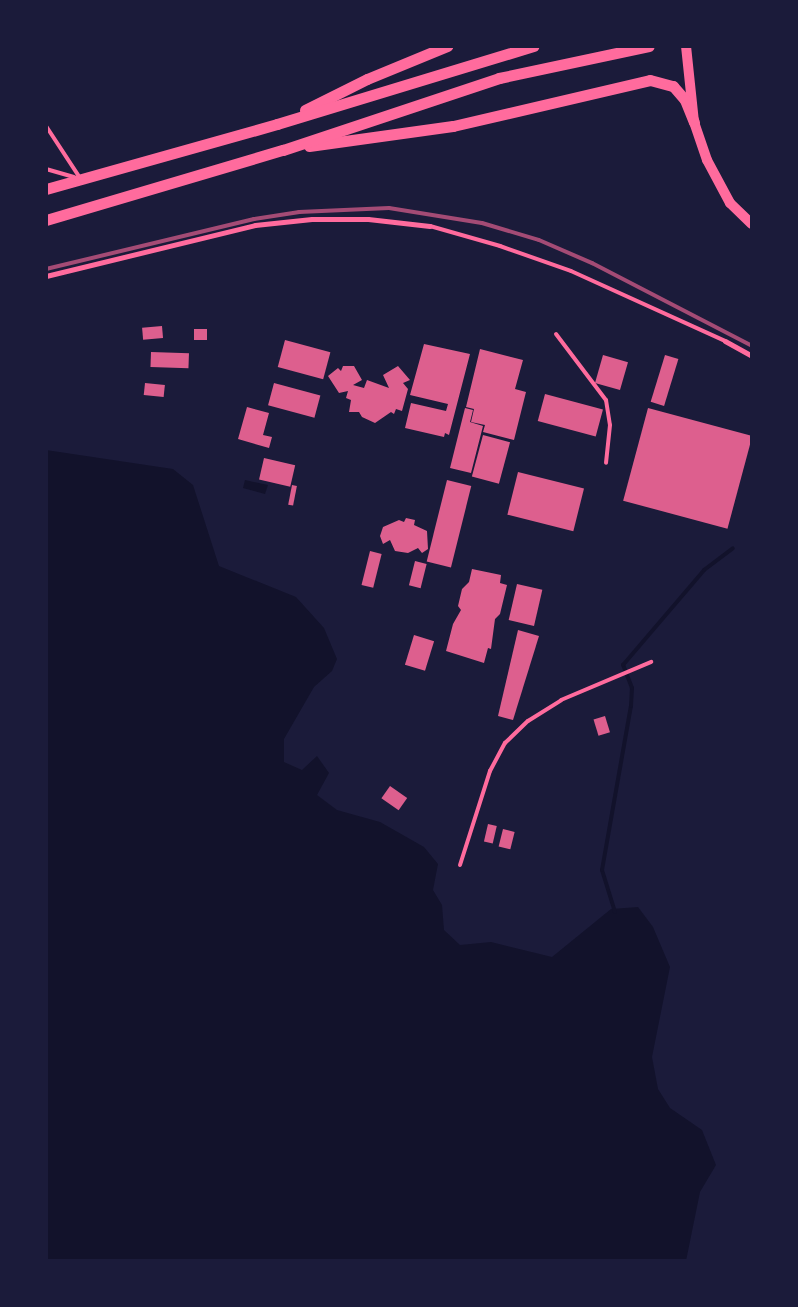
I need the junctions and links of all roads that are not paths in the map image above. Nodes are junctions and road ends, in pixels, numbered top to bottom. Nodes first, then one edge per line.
1 (447, 46) edge
2 (533, 46) edge
3 (649, 46) edge
4 (686, 46) edge
5 (694, 122) junction
6 (277, 124) junction
7 (46, 126) edge
8 (283, 150) junction
9 (46, 169) edge
10 (81, 180) junction
11 (46, 189) edge
12 (46, 220) edge
13 (752, 224) edge
14 (430, 226) joint
15 (46, 276) edge
16 (556, 334) dead end
17 (725, 341) joint
18 (752, 356) edge
19 (606, 463) dead end
20 (651, 662) dead end
21 (460, 865) dead end

1 - 6 highway
2 - 6 highway
3 - 8 highway
4 - 5 main road
5 - 8 highway
5 - 13 main road
6 - 10 highway
7 - 10 lane
8 - 12 highway
9 - 10 lane
10 - 11 highway
14 - 15 street
14 - 17 lane
16 - 19 lane
17 - 18 street
20 - 21 lane

